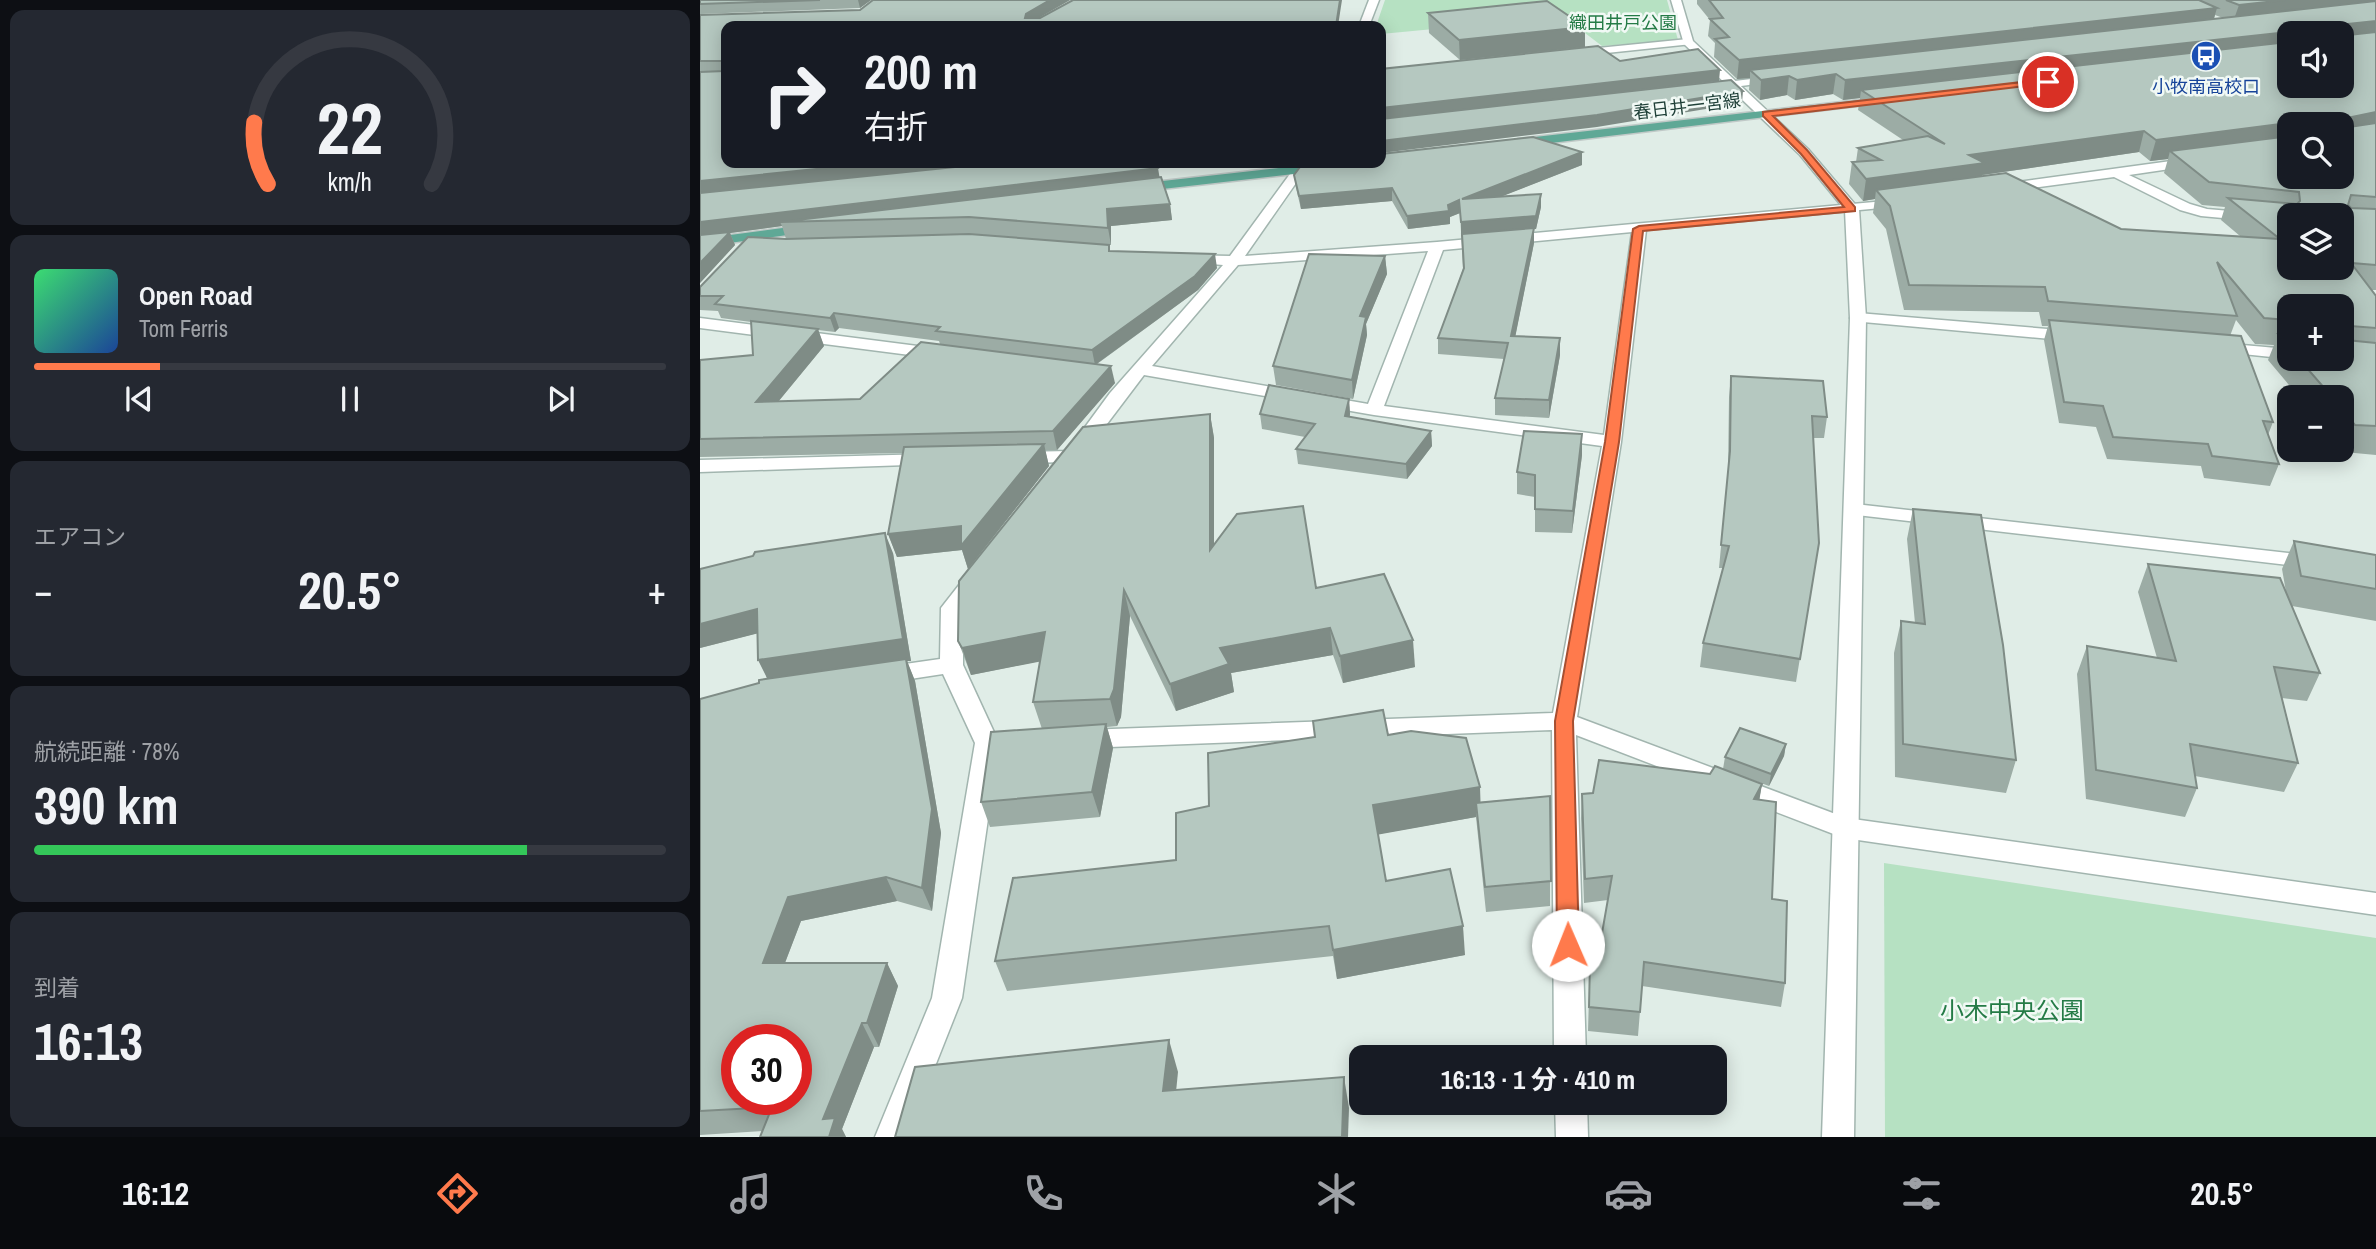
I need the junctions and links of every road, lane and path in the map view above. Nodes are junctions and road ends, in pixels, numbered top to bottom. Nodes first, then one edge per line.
1 (1374, 0) edge
2 (1676, 0) edge
3 (1366, 21) edge
4 (1688, 42) junction
5 (1568, 54) edge
6 (1784, 78) edge
7 (1732, 85) junction
8 (1692, 89) edge
9 (1900, 99) edge
10 (1766, 114) junction
11 (1505, 145) edge
12 (2209, 160) edge
13 (1287, 168) edge
14 (1301, 168) edge
15 (2116, 173) junction
16 (1123, 190) edge
17 (1984, 191) edge
18 (1918, 200) edge
19 (1852, 209) junction
20 (2277, 219) edge
21 (826, 227) edge
22 (1639, 229) junction
23 (700, 243) edge
24 (745, 245) junction
25 (791, 246) edge
26 (1437, 246) junction
27 (1178, 257) edge
28 (1234, 261) junction
29 (1858, 318) junction
30 (700, 323) edge
31 (2095, 338) edge
32 (2206, 347) edge
33 (2277, 353) edge
34 (957, 356) edge
35 (1137, 373) junction
36 (1106, 374) edge
37 (1374, 410) junction
38 (1612, 442) junction
39 (1072, 457) junction
40 (1002, 458) edge
41 (947, 460) edge
42 (700, 466) edge
43 (1055, 478) edge
44 (1855, 510) junction
45 (2335, 564) edge
46 (986, 565) edge
47 (951, 665) junction
48 (868, 678) edge
49 (1564, 721) junction
50 (1057, 740) edge
51 (1844, 828) junction
52 (2376, 904) edge
53 (1570, 1045) edge
54 (1571, 1115) edge
55 (891, 1137) edge
56 (1572, 1137) edge
57 (1838, 1137) edge

1 - 3 street
2 - 4 street
4 - 5 street
4 - 7 street
6 - 7 street
7 - 8 street
7 - 10 street
9 - 10 main road, 春日井一宮線
10 - 11 main road, 春日井一宮線
10 - 19 street
12 - 15 street
13 - 16 main road
14 - 28 street
15 - 17 street
15 - 20 street
18 - 19 street
19 - 22 street
19 - 29 street
21 - 24 main road
22 - 26 street
22 - 38 street
23 - 24 main road
24 - 25 street
26 - 28 street
26 - 37 street
27 - 28 street
28 - 35 street
29 - 31 street
29 - 44 street
30 - 34 street
32 - 33 street
35 - 36 street
35 - 37 street
35 - 39 street
37 - 38 street
38 - 49 street
39 - 40 street
39 - 43 street
41 - 42 street
44 - 45 street
44 - 51 street
46 - 47 street
47 - 48 street
47 - 55 street
49 - 50 street
49 - 51 street
49 - 53 street
51 - 52 street
51 - 57 street
54 - 56 street

